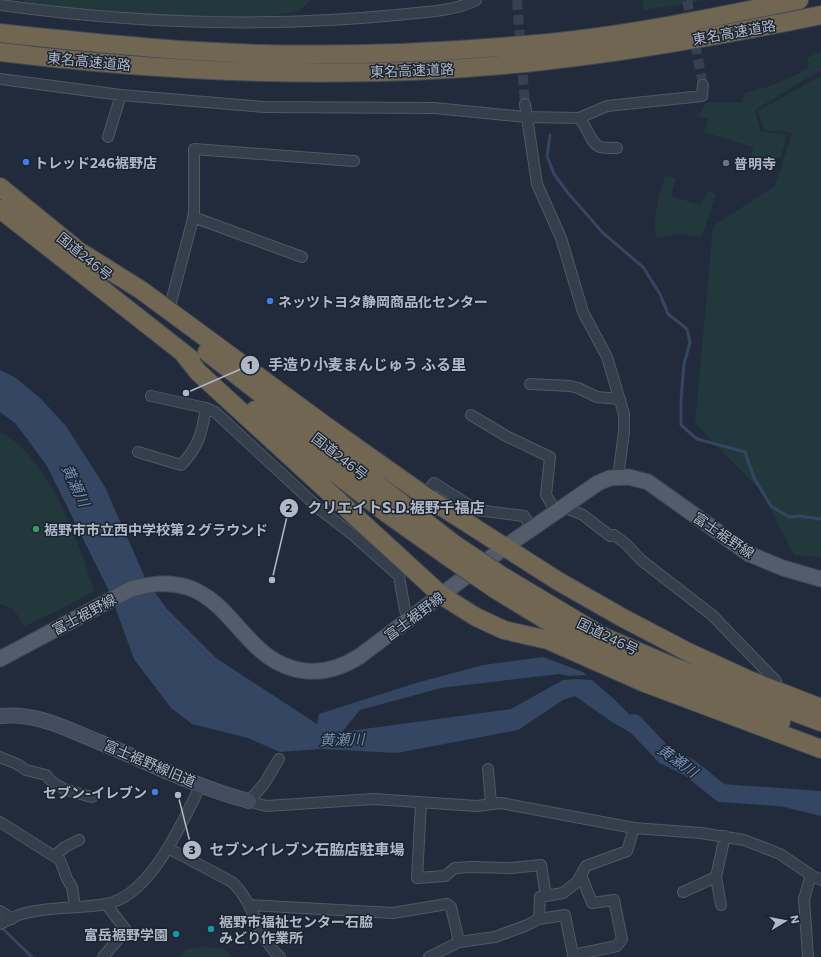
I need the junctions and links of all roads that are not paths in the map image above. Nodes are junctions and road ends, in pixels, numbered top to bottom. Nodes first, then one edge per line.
1 (476, 0) edge
2 (799, 0) edge
3 (0, 5) edge
4 (821, 15) edge
5 (0, 33) edge
6 (0, 52) edge
7 (0, 79) edge
8 (703, 85) dead end
9 (121, 95) junction
10 (525, 104) tunnel mouth
11 (526, 117) junction
12 (579, 118) junction
13 (108, 137) dead end
14 (616, 148) dead end
15 (354, 161) dead end
16 (0, 187) edge
17 (0, 209) edge
18 (193, 217) junction
19 (82, 253) junction
20 (302, 257) dead end
21 (169, 310) junction
22 (183, 353) junction
23 (530, 384) dead end
24 (151, 396) dead end
25 (620, 399) junction
26 (206, 408) junction
27 (471, 414) dead end
28 (138, 452) dead end
29 (618, 477) junction
30 (425, 496) junction
31 (560, 509) junction
32 (532, 528) junction
33 (505, 547) junction
34 (450, 550) junction
35 (821, 579) edge
36 (498, 583) junction
37 (441, 595) junction
38 (408, 618) junction
39 (0, 659) edge
40 (773, 690) junction
41 (821, 708) edge
42 (0, 716) edge
43 (821, 722) edge
44 (821, 737) edge
45 (821, 749) edge
46 (0, 757) edge
47 (279, 759) dead end
48 (488, 769) dead end
49 (201, 784) junction
50 (92, 797) dead end
51 (249, 801) junction
52 (422, 803) junction
53 (491, 803) junction
54 (0, 822) edge
55 (634, 828) junction
56 (725, 836) junction
57 (79, 840) dead end
58 (168, 848) junction
59 (54, 856) junction
60 (581, 875) junction
61 (811, 875) junction
62 (716, 876) junction
63 (821, 880) edge
64 (682, 892) dead end
65 (546, 896) junction
66 (106, 904) junction
67 (250, 905) junction
68 (721, 905) dead end
69 (75, 908) junction
70 (0, 911) edge
71 (539, 919) junction
72 (6, 921) edge
73 (459, 942) junction
74 (103, 957) edge
75 (280, 957) edge
76 (429, 957) edge
77 (808, 957) edge

1 - 3 street
2 - 5 highway, 東名高速道路
4 - 6 highway, 東名高速道路
7 - 9 street
8 - 12 street
9 - 11 street
9 - 13 street
10 - 11 street
11 - 12 street
11 - 25 street
12 - 14 street
15 - 18 street
16 - 19 highway, 国道246号
17 - 22 highway, 国道246号
18 - 20 street
18 - 21 street
19 - 21 highway
19 - 34 highway, 国道246号
21 - 30 highway
22 - 34 highway, 国道246号
22 - 37 highway
23 - 25 street
24 - 26 street
25 - 29 street
26 - 28 street
26 - 38 street
27 - 31 street
29 - 31 main road, 富士裾野線
29 - 35 main road, 富士裾野線
30 - 32 street
30 - 33 highway
31 - 32 main road, 富士裾野線
31 - 40 street
32 - 33 main road, 富士裾野線
33 - 37 main road, 富士裾野線
33 - 40 highway
34 - 36 highway, 国道246号, bridge
36 - 43 highway, 国道246号
36 - 44 highway, 国道246号
37 - 38 main road, 富士裾野線
37 - 45 highway
38 - 39 main road, 富士裾野線
40 - 41 highway
42 - 49 street, 富士裾野線旧道
46 - 50 street
47 - 51 street
48 - 53 street
49 - 51 street, 富士裾野線旧道
49 - 58 street
51 - 52 street
52 - 53 street
52 - 65 street
53 - 55 street
54 - 59 street
55 - 56 street
55 - 60 street
56 - 61 street
56 - 62 street
57 - 59 street
58 - 66 street
58 - 67 street
59 - 69 street
60 - 65 street
60 - 71 street
61 - 63 street
61 - 77 street
62 - 64 street
62 - 68 street
65 - 71 street
66 - 69 street
66 - 74 street
67 - 73 street
67 - 75 street
69 - 72 street
70 - 72 street
71 - 73 street
73 - 76 street

